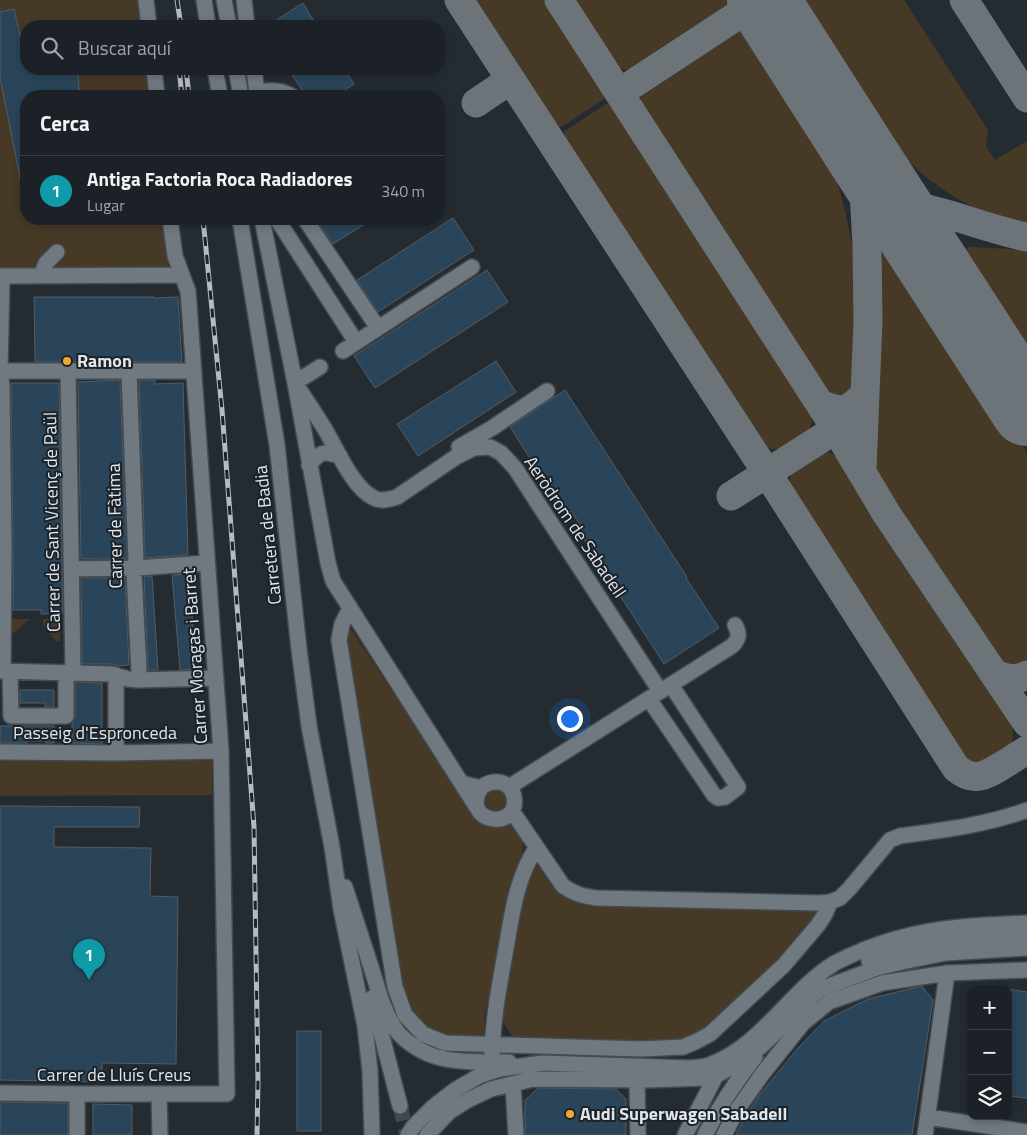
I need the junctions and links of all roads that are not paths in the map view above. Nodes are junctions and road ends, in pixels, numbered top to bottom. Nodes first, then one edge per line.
1 (204, 0) edge
2 (224, 0) edge
3 (244, 0) edge
4 (146, 1) edge
5 (148, 20) edge
6 (207, 20) edge
7 (228, 20) edge
8 (247, 20) edge
9 (155, 75) edge
10 (216, 75) edge
11 (237, 75) edge
12 (254, 75) edge
13 (156, 90) edge
14 (219, 90) edge
15 (240, 90) edge
16 (255, 90) edge
17 (171, 225) edge
18 (241, 225) edge
19 (263, 225) edge
20 (281, 225) edge
21 (309, 225) edge
22 (57, 252) dead end
23 (472, 267) dead end
24 (182, 275) junction
25 (1, 276) edge
26 (40, 276) junction
27 (378, 328) junction
28 (356, 342) junction
29 (343, 351) dead end
30 (320, 366) dead end
31 (0, 371) edge
32 (68, 371) junction
33 (129, 371) junction
34 (194, 371) junction
35 (294, 381) junction
36 (547, 391) dead end
37 (326, 431) junction
38 (304, 433) junction
39 (340, 456) junction
40 (310, 465) junction
41 (371, 496) junction
42 (208, 563) junction
43 (136, 568) junction
44 (71, 569) junction
45 (350, 608) junction
46 (735, 625) dead end
47 (4, 671) edge
48 (69, 672) junction
49 (116, 675) junction
50 (216, 678) junction
51 (138, 680) junction
52 (660, 692) junction
53 (221, 751) junction
54 (0, 752) edge
55 (116, 753) junction
56 (462, 783) junction
57 (509, 787) junction
58 (481, 788) junction
59 (1027, 810) edge
60 (479, 811) junction
61 (512, 811) junction
62 (332, 847) junction
63 (536, 848) junction
64 (830, 902) junction
65 (1027, 923) edge
66 (1027, 936) edge
67 (1027, 948) edge
68 (1027, 970) edge
69 (947, 973) junction
70 (821, 989) junction
71 (796, 995) junction
72 (770, 1038) junction
73 (492, 1044) junction
74 (492, 1062) junction
75 (543, 1063) junction
76 (717, 1075) junction
77 (637, 1080) junction
78 (513, 1084) junction
79 (0, 1093) edge
80 (77, 1094) junction
81 (159, 1094) junction
82 (227, 1094) joint
83 (400, 1106) tunnel mouth
84 (928, 1117) junction
85 (1027, 1132) edge
86 (77, 1135) edge
87 (160, 1135) edge
88 (372, 1135) edge
89 (408, 1135) edge
90 (428, 1135) edge
91 (516, 1135) edge
92 (638, 1135) edge
93 (685, 1135) edge
94 (705, 1135) edge
95 (724, 1135) edge
96 (926, 1135) edge

1 - 6 street
2 - 7 street
3 - 8 street
4 - 5 street
9 - 13 street
10 - 14 street
11 - 15 street
12 - 16 street
17 - 24 street, Carrer Moragas i Barret
18 - 62 street, Carretera de Badia
19 - 35 street
20 - 28 street
21 - 27 street
22 - 26 street
23 - 27 street
24 - 26 street
24 - 34 street, Carrer Moragas i Barret
25 - 26 street
25 - 31 street
27 - 28 street
28 - 29 street
30 - 35 street
31 - 32 street
31 - 47 street
32 - 33 street
32 - 44 street, Carrer de Sant Vicenç de Paül
33 - 34 street
33 - 43 street, Carrer de Fàtima
34 - 42 street, Carrer Moragas i Barret
35 - 37 street
35 - 38 street
36 - 41 street
37 - 38 street
37 - 39 street
38 - 40 street
39 - 40 street
39 - 41 street
40 - 45 street
41 - 52 street, Aeròdrom de Sabadell
42 - 43 street
42 - 50 street, Carrer Moragas i Barret
43 - 44 street
43 - 51 street, Carrer de Fàtima
44 - 48 street, Carrer de Sant Vicenç de Paül
45 - 56 street
45 - 73 street
46 - 52 street
47 - 48 street
47 - 48 street, Carrer de Sant Vicenç de Paül
48 - 49 street
49 - 51 street
49 - 55 street
50 - 51 street
50 - 53 street, Carrer Moragas i Barret
52 - 52 street
52 - 57 street
53 - 55 street, Passeig d'Espronceda
53 - 82 street, Carrer Moragas i Barret
54 - 55 street, Passeig d'Espronceda
56 - 58 street
56 - 60 street
57 - 58 street
57 - 61 street
58 - 60 street
59 - 64 street
60 - 61 street
61 - 63 street
62 - 74 street
62 - 83 street
62 - 88 street
63 - 64 street
63 - 73 street
64 - 73 street
65 - 71 street
66 - 70 street
67 - 70 street
68 - 69 street
69 - 84 street
69 - 95 street
70 - 72 street
71 - 75 street
71 - 76 street
72 - 76 street
72 - 94 street
73 - 74 street
74 - 75 street
75 - 89 street
76 - 77 street
76 - 93 street
77 - 78 street
77 - 92 street
78 - 90 street
78 - 91 street
79 - 80 street, Carrer de Lluís Creus
80 - 81 street, Carrer de Lluís Creus
80 - 86 street
81 - 82 street, Carrer de Lluís Creus
81 - 87 street
84 - 85 street
84 - 96 street

